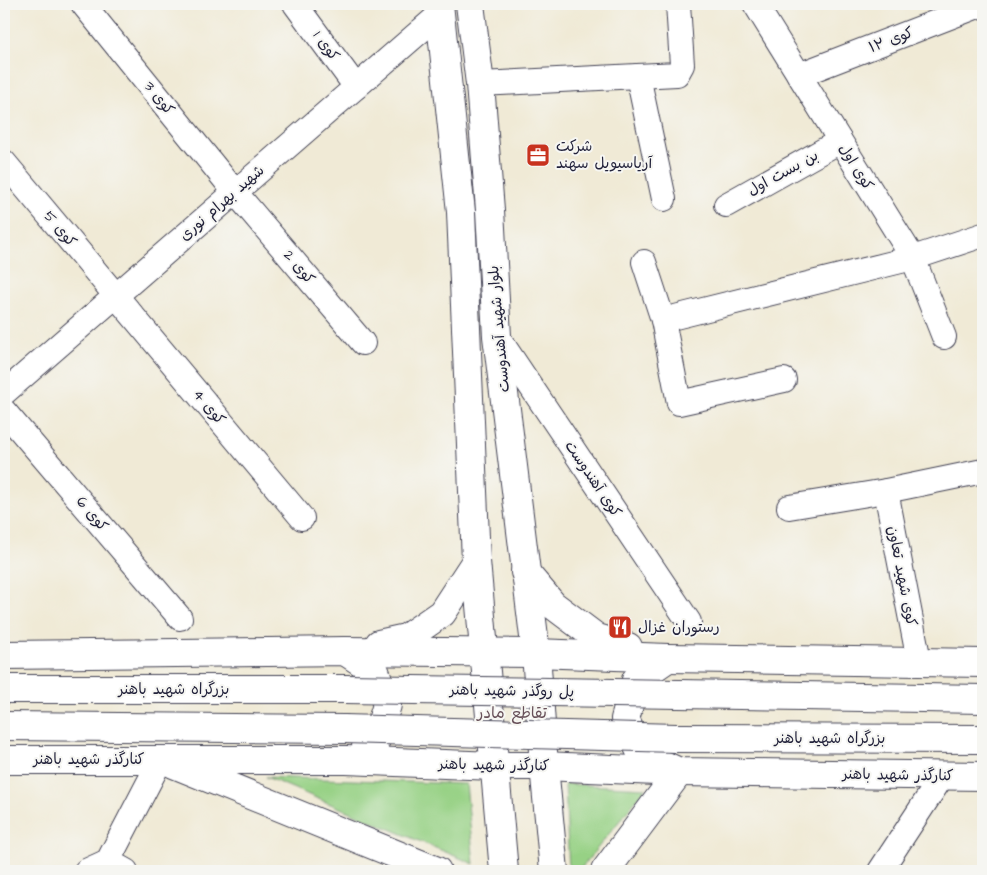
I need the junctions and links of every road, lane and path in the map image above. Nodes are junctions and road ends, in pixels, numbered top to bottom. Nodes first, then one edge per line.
1 (83, 4) edge
2 (295, 4) edge
3 (470, 4) edge
4 (678, 4) edge
5 (754, 4) edge
6 (983, 4) edge
7 (440, 9) edge
8 (799, 75) junction
9 (638, 76) junction
10 (480, 84) junction
11 (356, 87) junction
12 (840, 141) junction
13 (4, 162) edge
14 (235, 192) junction
15 (664, 199) dead end
16 (726, 205) dead end
17 (490, 210) junction
18 (461, 212) junction
19 (983, 235) edge
20 (913, 258) junction
21 (644, 262) dead end
22 (115, 296) junction
23 (664, 320) junction
24 (497, 336) junction
25 (944, 337) dead end
26 (363, 343) dead end
27 (784, 380) dead end
28 (4, 393) edge
29 (4, 411) edge
30 (983, 471) edge
31 (886, 491) junction
32 (789, 507) dead end
33 (302, 518) dead end
34 (476, 561) junction
35 (525, 572) junction
36 (180, 618) dead end
37 (688, 622) dead end
38 (346, 651) junction
39 (484, 653) junction
40 (536, 653) junction
41 (4, 655) edge
42 (668, 658) junction
43 (919, 661) junction
44 (983, 663) edge
45 (345, 688) joint
46 (4, 689) edge
47 (983, 699) edge
48 (4, 726) edge
49 (983, 739) edge
50 (161, 759) junction
51 (4, 760) edge
52 (346, 760) junction
53 (494, 766) junction
54 (544, 766) junction
55 (679, 772) junction
56 (943, 775) junction
57 (983, 776) edge
58 (117, 866) edge
59 (86, 871) edge
60 (437, 871) edge
61 (504, 871) edge
62 (554, 871) edge
63 (604, 871) edge
64 (880, 871) edge

1 - 14 street, کوی 3
2 - 11 street, کوی 1
3 - 10 main road, بلوار شهید آهندوست
4 - 9 street
5 - 8 street, کوی اول
6 - 8 street, کوی ۱۲
7 - 11 street, شهید بهرام نوری
7 - 18 main road, بلوار شهید آهندوست
8 - 12 street, کوی اول
9 - 10 street
9 - 15 street
10 - 17 main road, بلوار شهید آهندوست
11 - 14 street, شهید بهرام نوری
12 - 16 street, بن بست اول
12 - 20 street, کوی اول
13 - 22 street, کوی 5
14 - 22 street, شهید بهرام نوری
14 - 26 street, کوی 2
17 - 18 main road
17 - 24 main road, بلوار شهید آهندوست
18 - 34 main road, بلوار شهید آهندوست
19 - 20 street
20 - 23 street
20 - 25 street, کوی اول
21 - 23 street
22 - 28 street, شهید بهرام نوری
22 - 33 street, کوی 4
23 - 27 street
24 - 35 main road, بلوار شهید آهندوست
24 - 37 street, کوی آهندوست
29 - 36 street, کوی 6
30 - 31 street
31 - 32 street
31 - 43 street, کوی شهید تعاون
34 - 38 main road
34 - 39 main road, بلوار شهید آهندوست
35 - 40 main road, بلوار شهید آهندوست
35 - 42 main road
38 - 39 main road
38 - 41 main road
38 - 52 main road
39 - 40 main road
39 - 53 main road, بلوار شهید آهندوست
40 - 42 main road
40 - 54 main road, بلوار شهید آهندوست
42 - 43 main road
42 - 55 main road
43 - 44 main road
45 - 46 main road, بزرگراه شهید باهنر
45 - 47 main road, پل روگذر شهید باهنر, bridge
48 - 49 main road, بزرگراه شهید باهنر, bridge
50 - 51 main road, کنارگذر شهید باهنر
50 - 52 main road, کنارگذر شهید باهنر
50 - 58 street
50 - 60 main road
52 - 53 main road, کنارگذر شهید باهنر
53 - 54 main road, کنارگذر شهید باهنر
53 - 61 main road, بلوار شهید آهندوست
54 - 55 main road, کنارگذر شهید باهنر
54 - 62 main road, بلوار شهید آهندوست
55 - 56 main road, کنارگذر شهید باهنر
55 - 63 main road
56 - 57 main road, کنارگذر شهید باهنر
56 - 64 street
58 - 59 street

